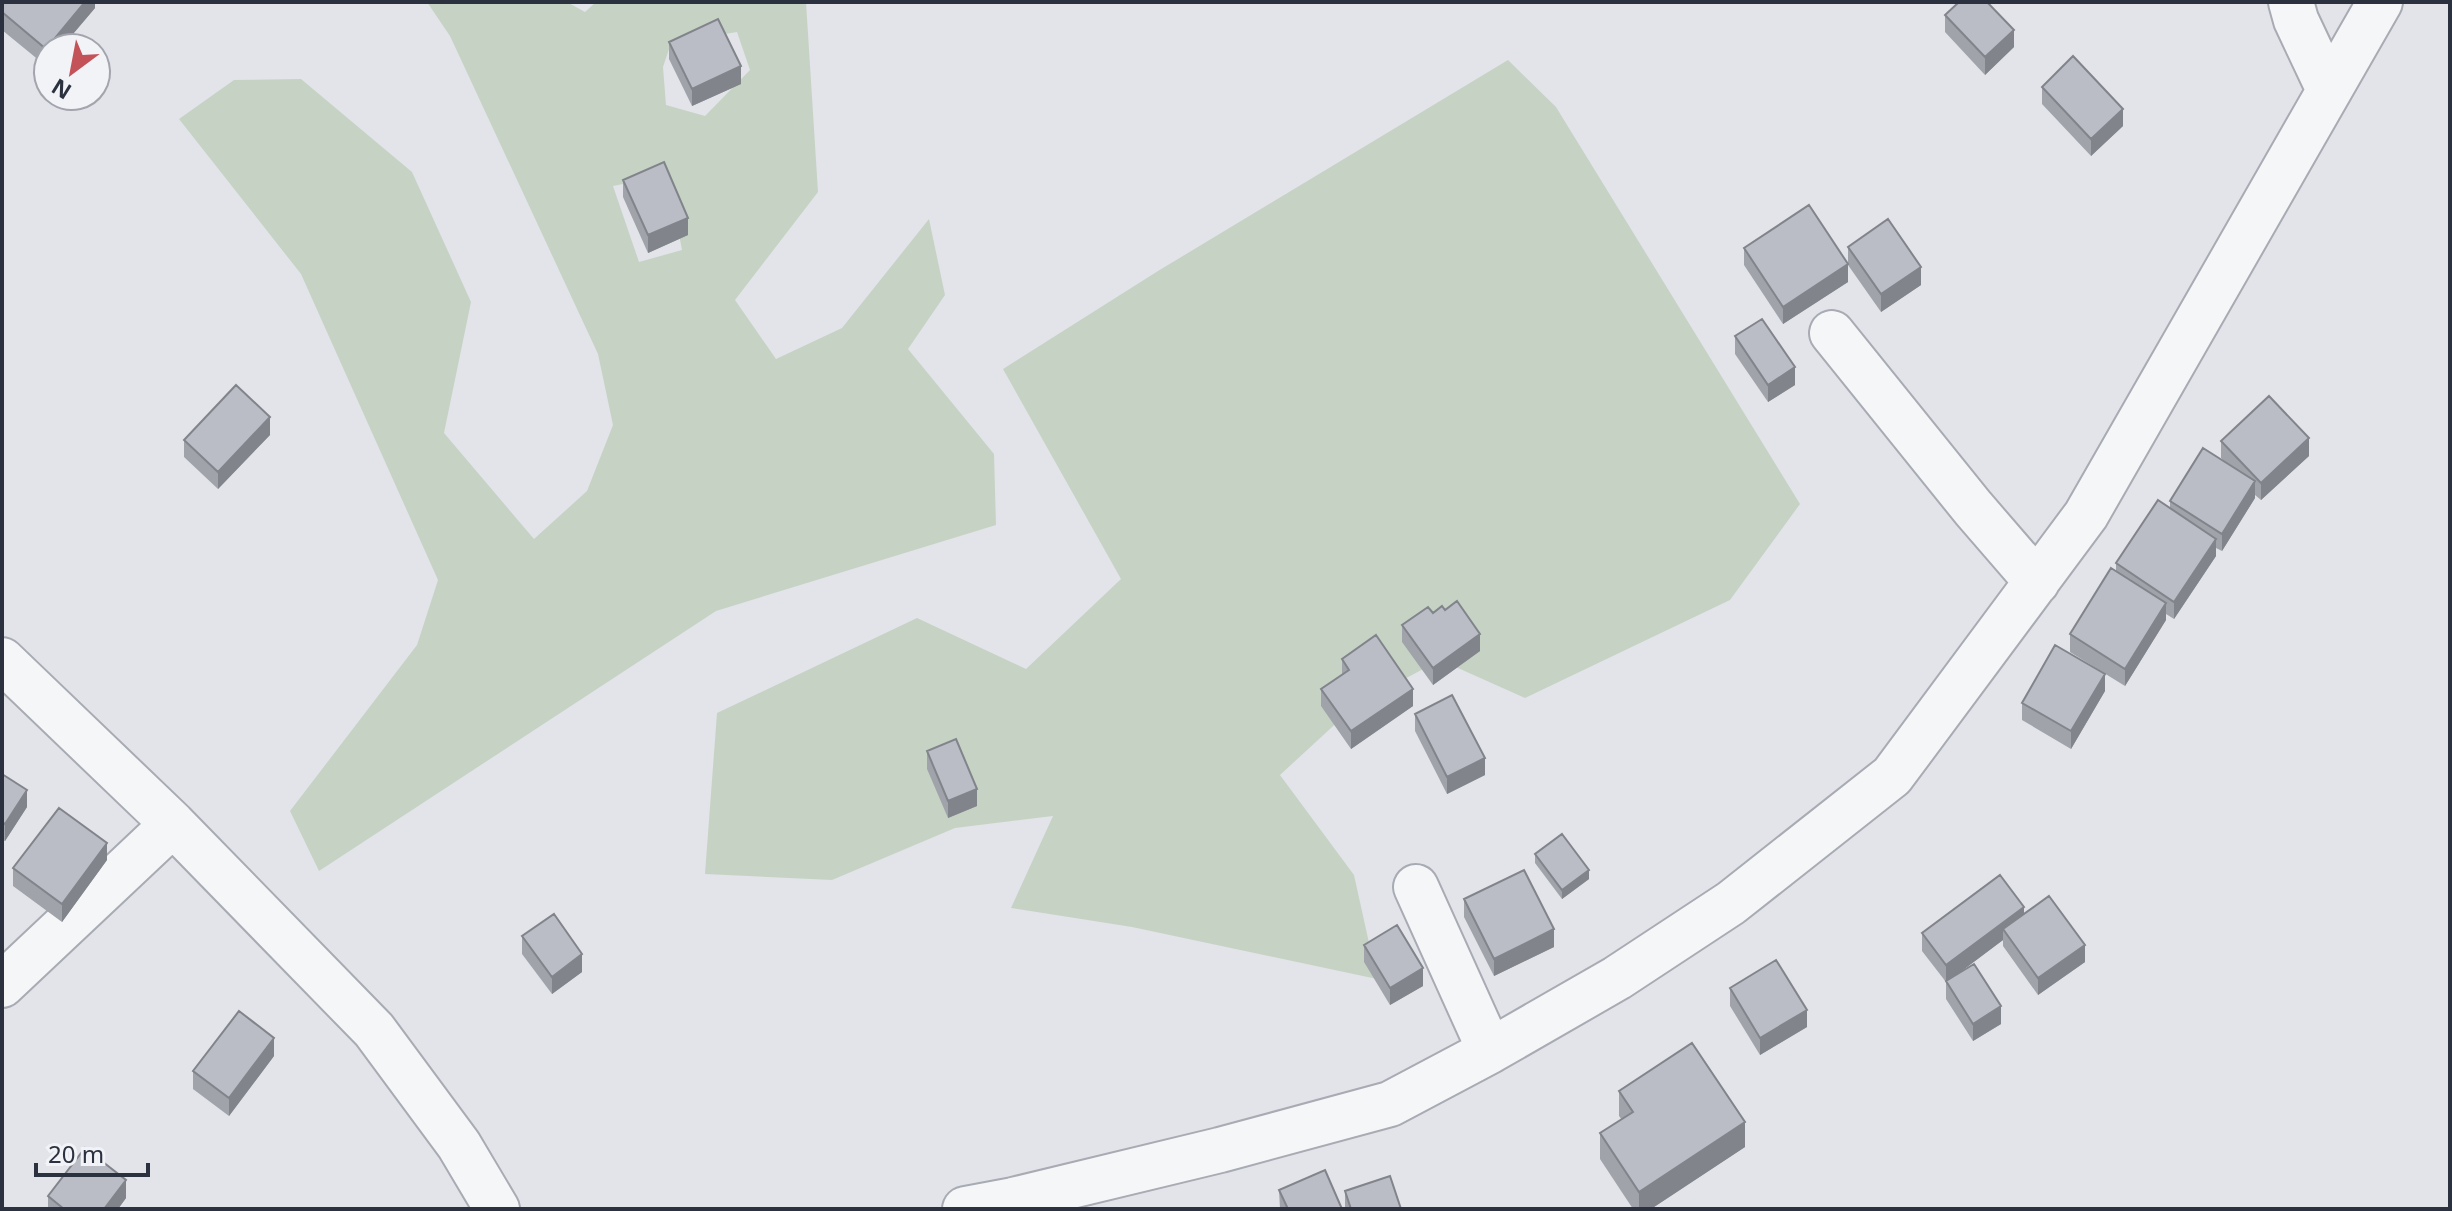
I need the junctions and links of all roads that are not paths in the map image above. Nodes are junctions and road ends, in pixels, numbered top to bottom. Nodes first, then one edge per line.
1 (2291, 2) edge
2 (2380, 2) edge
3 (2328, 88) junction
4 (1832, 333) dead end
5 (2037, 582) junction
6 (2, 660) edge
7 (173, 824) junction
8 (1416, 887) dead end
9 (2, 985) edge
10 (1490, 1051) junction
11 (497, 1209) edge
12 (965, 1209) edge

1 - 3 street
2 - 3 street
3 - 5 street
4 - 5 street
5 - 10 street
6 - 7 street
7 - 9 street
7 - 11 street
8 - 10 street
10 - 12 street

